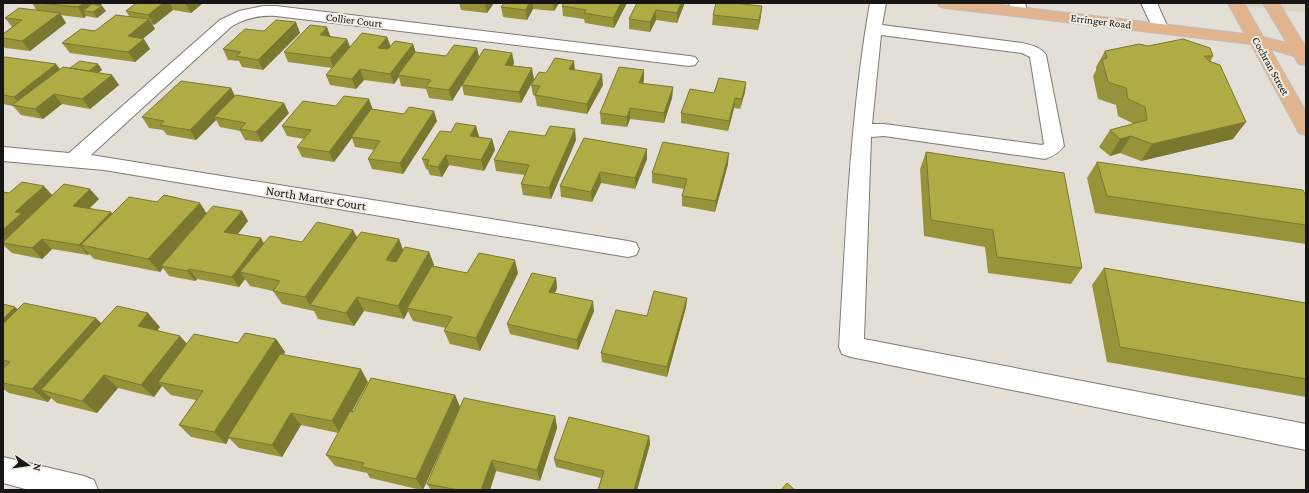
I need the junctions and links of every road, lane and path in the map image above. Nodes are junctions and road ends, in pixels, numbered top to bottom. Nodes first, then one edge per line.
1 (878, 3) edge
2 (945, 3) edge
3 (1149, 3) edge
4 (1236, 3) edge
5 (1271, 3) edge
6 (1018, 7) edge
7 (1160, 28) junction
8 (873, 29) junction
9 (1298, 35) edge
10 (1256, 40) junction
11 (1305, 56) edge
12 (689, 61) dead end
13 (1306, 129) edge
14 (862, 131) junction
15 (3, 154) edge
16 (72, 161) junction
17 (628, 249) dead end
18 (1306, 436) edge
19 (3, 470) edge
20 (84, 490) edge

1 - 8 street
2 - 6 main road, Erringer Road
3 - 7 street
4 - 10 main road, Cochran Street
5 - 9 main road
6 - 7 main road, Erringer Road
7 - 10 main road, Erringer Road
8 - 14 street
8 - 14 street
9 - 10 main road, Erringer Road
9 - 11 main road
10 - 11 main road, Erringer Road
10 - 13 main road, Cochran Street
12 - 16 street, Collier Court
14 - 18 street
15 - 16 street, North Marter Court
16 - 17 street, North Marter Court
19 - 20 street

